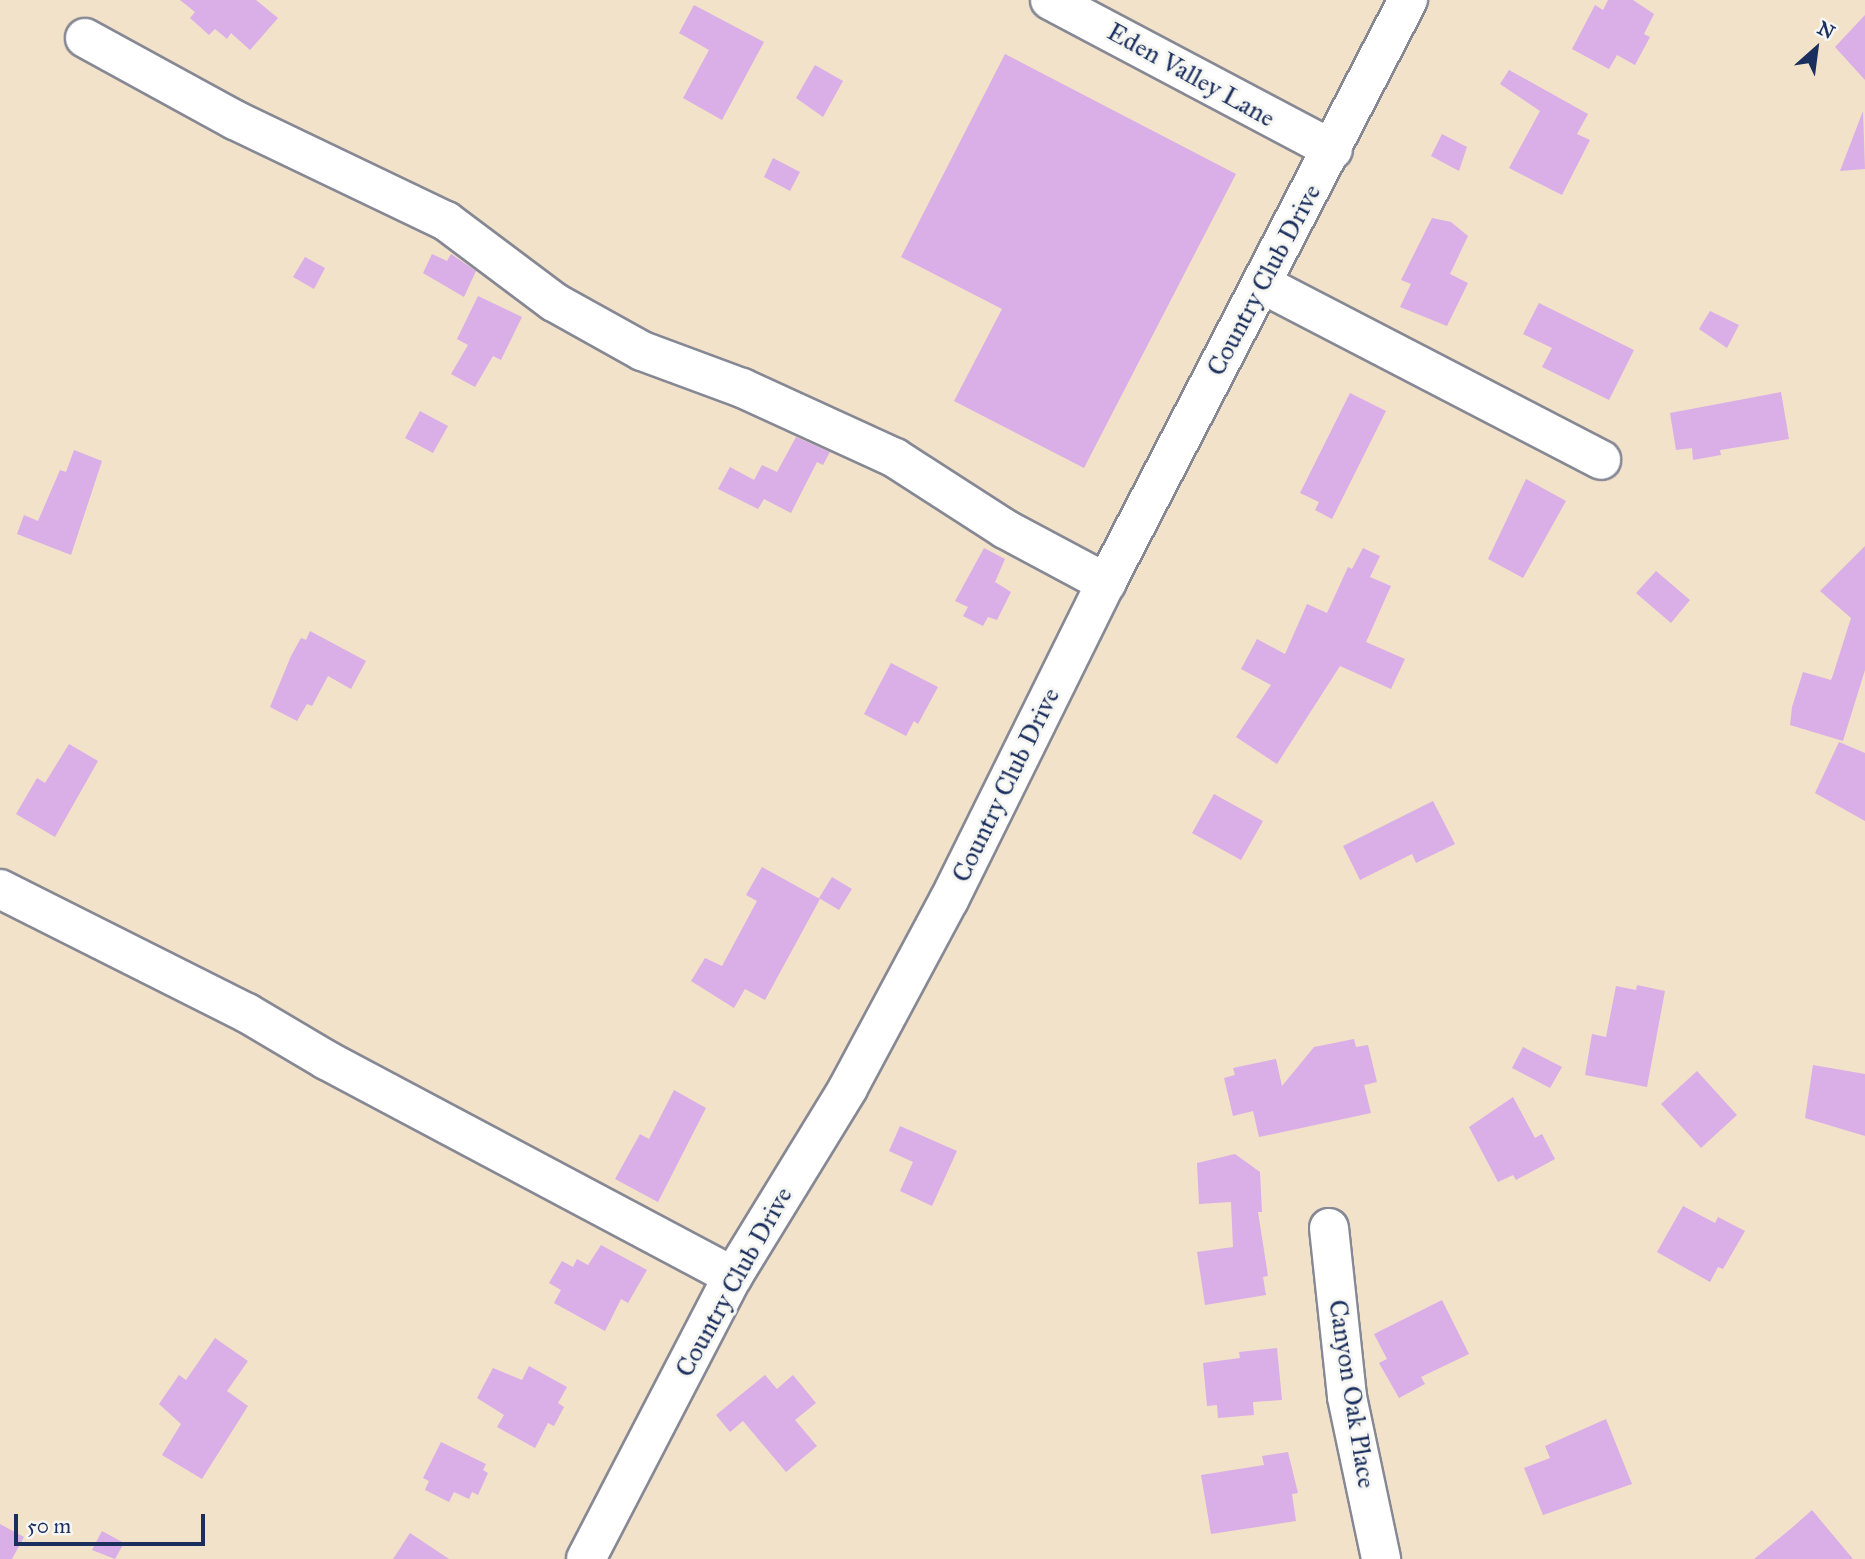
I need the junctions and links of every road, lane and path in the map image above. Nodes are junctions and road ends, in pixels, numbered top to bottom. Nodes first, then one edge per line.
1 (1050, 0) edge
2 (1408, 0) edge
3 (85, 38) dead end
4 (1333, 150) junction
5 (1262, 284) junction
6 (1601, 460) dead end
7 (1106, 583) junction
8 (0, 888) edge
9 (1329, 1228) dead end
10 (733, 1276) junction
11 (586, 1559) edge
12 (1381, 1559) edge

1 - 4 street, Eden Valley Lane
2 - 4 street, Country Club Drive
3 - 7 street
4 - 5 street, Country Club Drive
5 - 6 street
5 - 7 street, Country Club Drive
7 - 10 street, Country Club Drive
8 - 10 street
9 - 12 street, Canyon Oak Place
10 - 11 street, Country Club Drive

